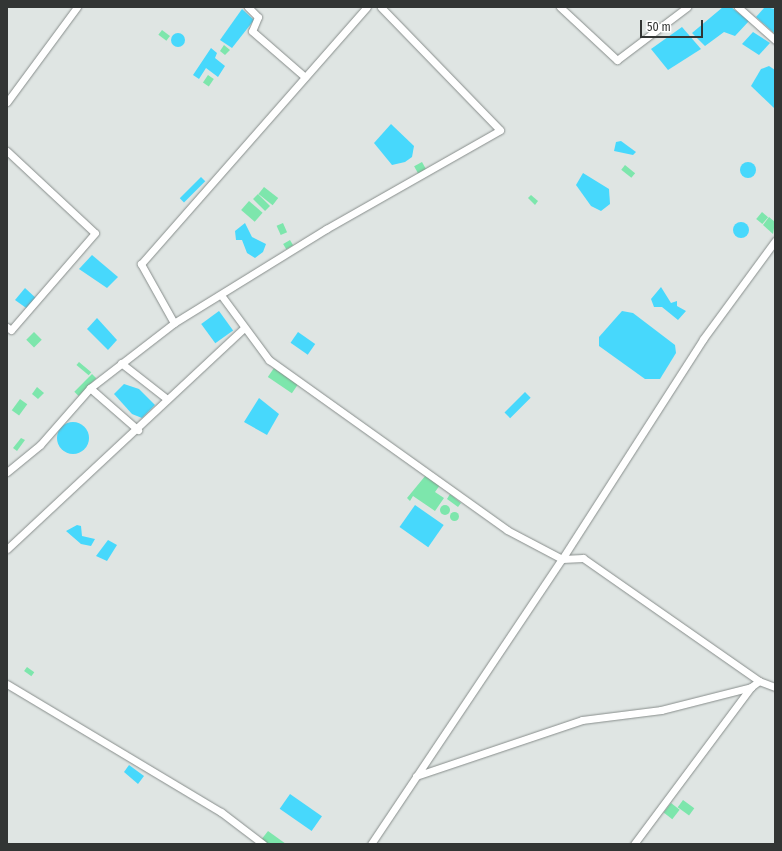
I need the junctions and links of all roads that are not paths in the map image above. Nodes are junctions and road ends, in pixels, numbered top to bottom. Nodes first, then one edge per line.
1 (77, 7) edge
2 (248, 7) edge
3 (381, 7) edge
4 (560, 7) edge
5 (687, 7) edge
6 (738, 7) edge
7 (367, 8) edge
8 (775, 40) edge
9 (305, 77) junction
10 (7, 102) edge
11 (7, 151) edge
12 (775, 241) edge
13 (221, 295) junction
14 (174, 323) junction
15 (7, 328) edge
16 (244, 328) junction
17 (121, 363) junction
18 (90, 388) junction
19 (168, 398) junction
20 (138, 430) junction
21 (7, 472) edge
22 (7, 548) edge
23 (562, 559) junction
24 (759, 681) junction
25 (7, 684) edge
26 (751, 687) junction
27 (775, 687) edge
28 (416, 776) junction
29 (263, 844) edge
30 (371, 844) edge
31 (634, 844) edge

1 - 10 street
2 - 9 street
3 - 13 street
4 - 5 street
6 - 8 street
7 - 9 street
9 - 14 street
11 - 15 street
12 - 23 street
13 - 14 street
13 - 16 street
14 - 17 street
16 - 19 street
16 - 23 street
17 - 18 street
17 - 19 street
18 - 20 street
18 - 21 street
19 - 20 street
20 - 22 street
23 - 24 street
23 - 28 street
24 - 26 street
24 - 27 street
25 - 29 street
26 - 28 street
26 - 31 street
28 - 30 street

